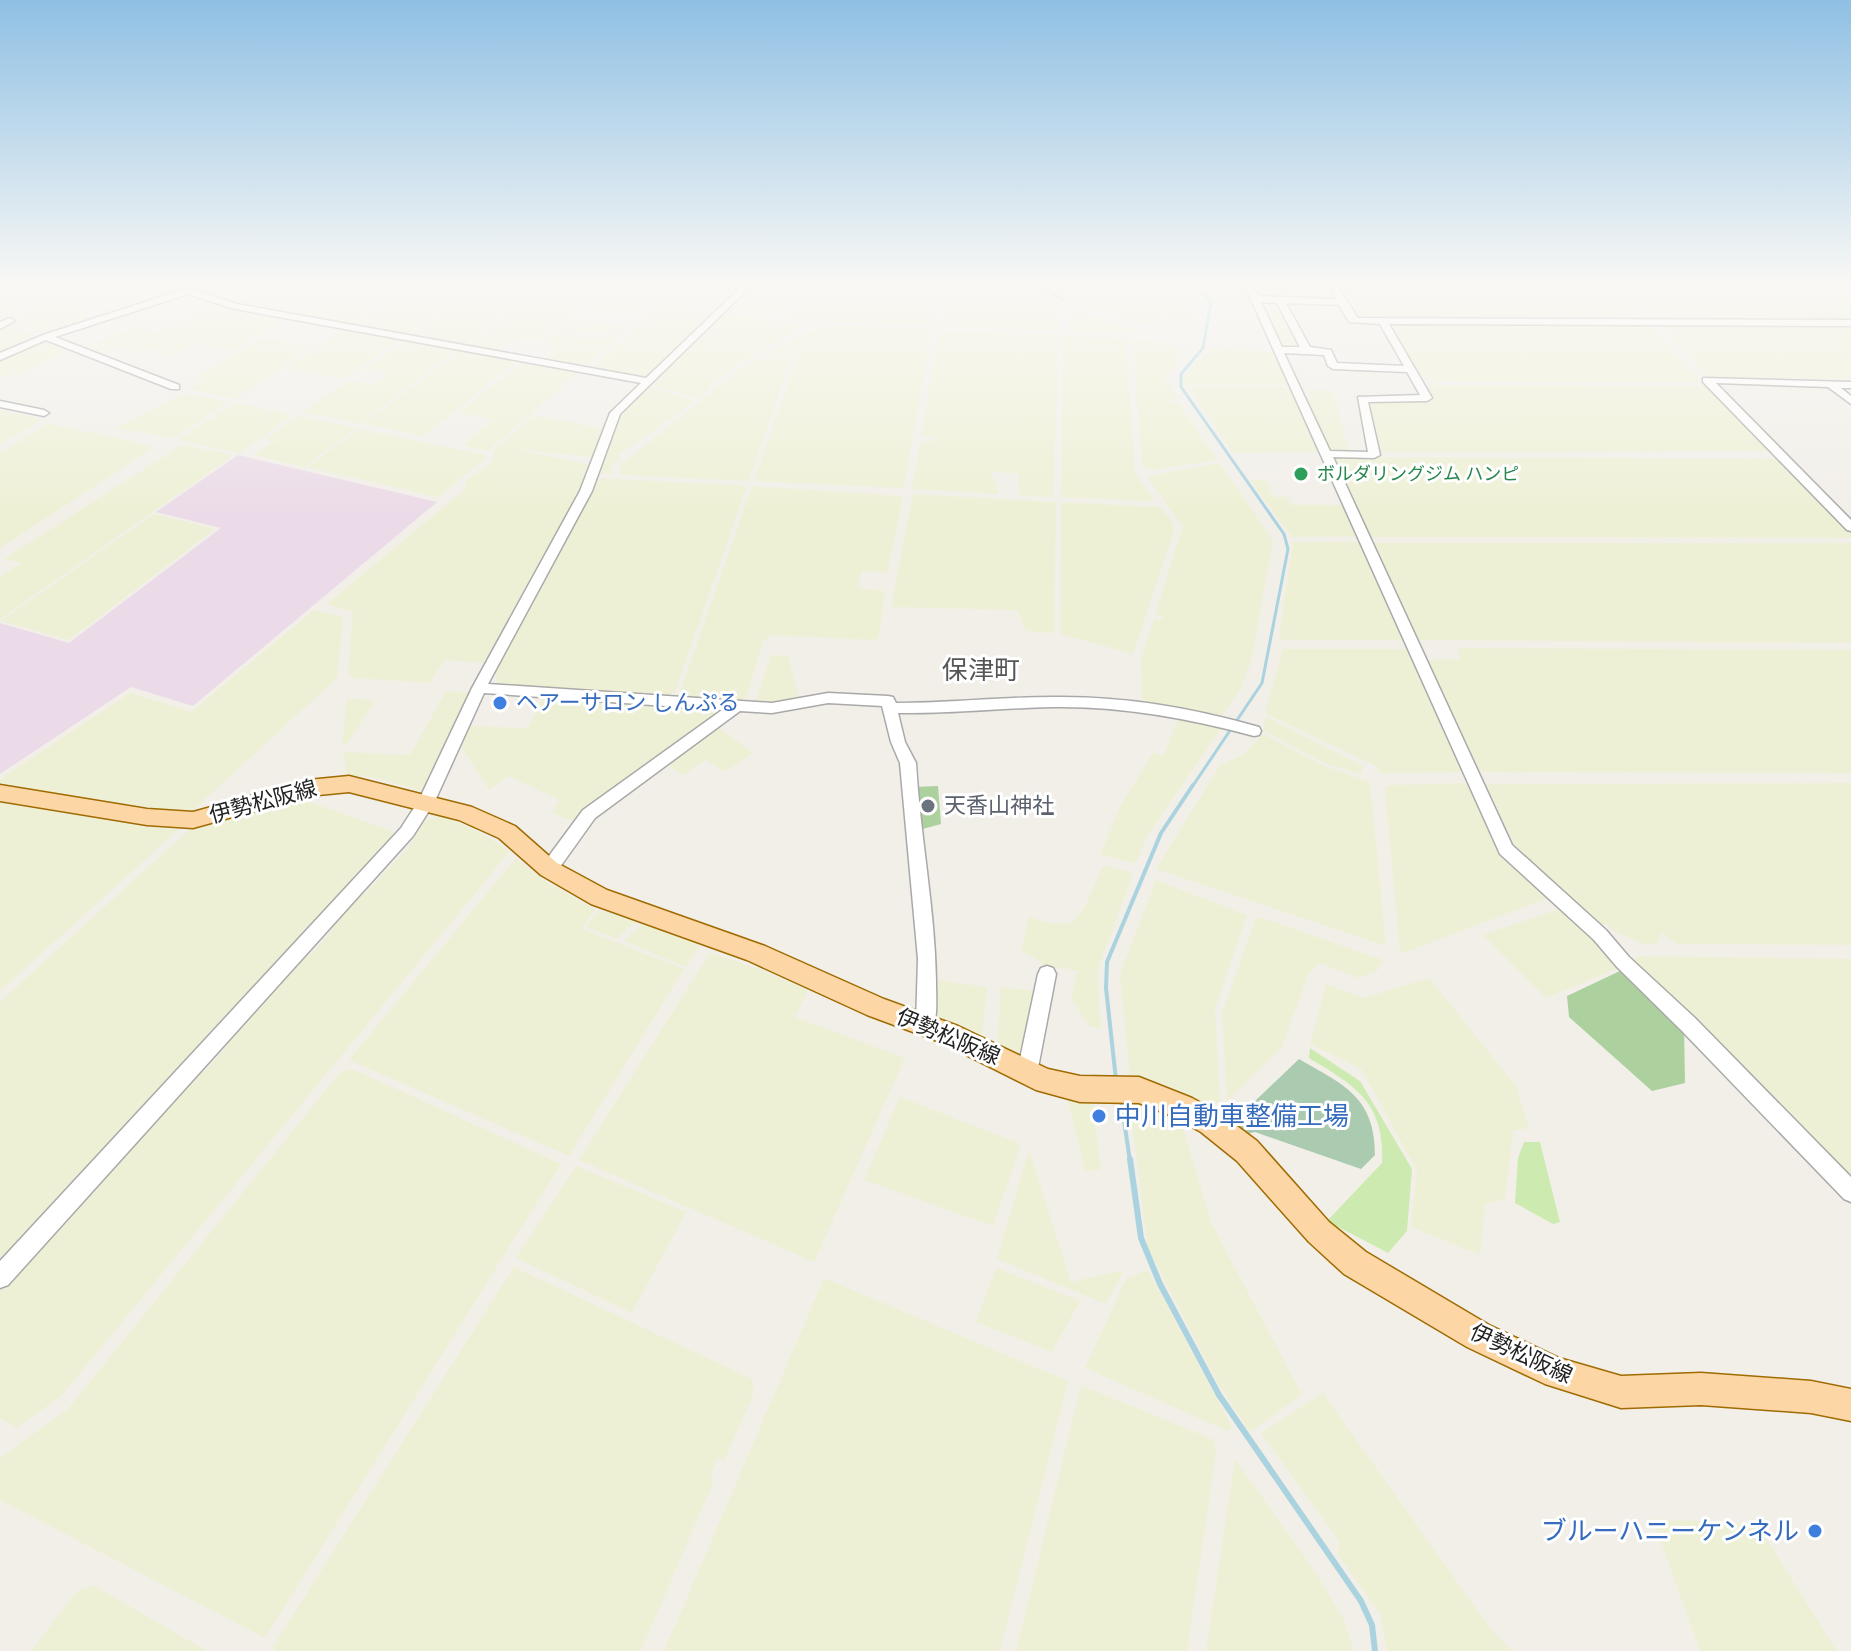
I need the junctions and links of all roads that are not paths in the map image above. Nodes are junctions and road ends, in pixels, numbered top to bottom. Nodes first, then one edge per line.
1 (108, 361) edge
2 (537, 361) edge
3 (669, 361) edge
4 (1283, 361) edge
5 (1331, 361) edge
6 (1406, 361) edge
7 (1411, 369) junction
8 (648, 381) junction
9 (1385, 384) junction
10 (1830, 384) junction
11 (1851, 385) edge
12 (175, 387) dead end
13 (1851, 401) edge
14 (0, 404) edge
15 (44, 413) dead end
16 (1326, 454) junction
17 (1851, 527) edge
18 (479, 688) junction
19 (737, 706) junction
20 (890, 708) junction
21 (1242, 728) dead end
22 (0, 793) edge
23 (426, 803) junction
24 (549, 869) junction
25 (1047, 974) dead end
26 (925, 1025) junction
27 (1027, 1073) junction
28 (1851, 1192) edge
29 (0, 1277) edge
30 (1851, 1405) edge

1 - 12 street
2 - 8 street
3 - 8 street
4 - 16 street
5 - 9 street
6 - 7 street
7 - 9 street
7 - 9 street
8 - 18 street
9 - 16 street
10 - 11 street
10 - 13 street
10 - 17 street
14 - 15 street
16 - 28 street
18 - 19 street
18 - 23 street
19 - 20 street
19 - 24 street
20 - 21 street
20 - 26 street
22 - 23 main road, 伊勢松阪線
23 - 24 main road, 伊勢松阪線
23 - 29 street
24 - 26 main road, 伊勢松阪線
25 - 27 street
26 - 27 main road, 伊勢松阪線
27 - 30 main road, 伊勢松阪線

